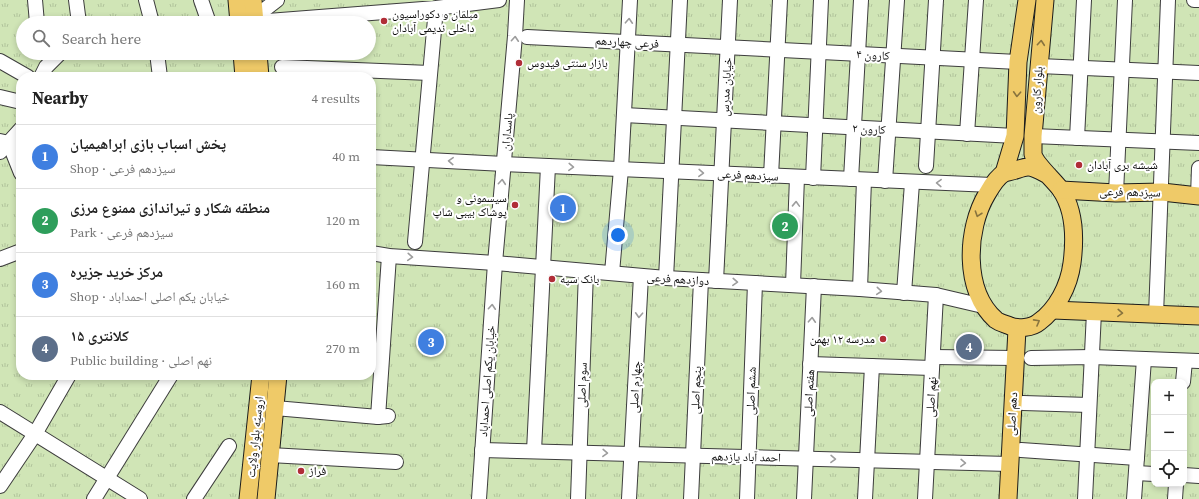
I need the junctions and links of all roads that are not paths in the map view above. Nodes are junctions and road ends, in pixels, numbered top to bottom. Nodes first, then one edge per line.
1 (36, 0) edge
2 (76, 0) edge
3 (146, 0) edge
4 (200, 0) edge
5 (237, 0) edge
6 (253, 0) edge
7 (277, 0) edge
8 (499, 0) edge
9 (517, 0) edge
10 (630, 0) edge
11 (680, 0) edge
12 (730, 0) edge
13 (780, 0) edge
14 (822, 0) edge
15 (861, 0) edge
16 (897, 0) edge
17 (936, 0) edge
18 (976, 0) edge
19 (1027, 0) edge
20 (1045, 0) edge
21 (1084, 0) edge
22 (1125, 0) edge
23 (1168, 0) edge
24 (1194, 0) edge
25 (1199, 0) edge
26 (436, 8) junction
27 (37, 16) edge
28 (78, 16) edge
29 (150, 16) edge
30 (206, 16) edge
31 (248, 16) edge
32 (251, 16) edge
33 (257, 16) edge
34 (322, 16) edge
35 (527, 37) dead end
36 (628, 42) junction
37 (678, 45) junction
38 (728, 48) junction
39 (778, 50) junction
40 (819, 52) junction
41 (858, 54) junction
42 (893, 56) junction
43 (933, 58) junction
44 (53, 60) edge
45 (158, 60) edge
46 (243, 60) edge
47 (259, 60) edge
48 (972, 60) junction
49 (0, 61) edge
50 (1018, 62) junction
51 (1039, 66) junction
52 (282, 67) dead end
53 (1081, 68) junction
54 (1122, 70) junction
55 (19, 72) edge
56 (44, 72) edge
57 (159, 72) edge
58 (244, 72) edge
59 (260, 72) edge
60 (1165, 72) junction
61 (430, 73) junction
62 (1199, 73) edge
63 (0, 97) edge
64 (16, 101) edge
65 (624, 115) junction
66 (674, 117) junction
67 (724, 121) junction
68 (774, 124) junction
69 (816, 126) junction
70 (854, 128) junction
71 (888, 130) junction
72 (928, 132) junction
73 (16, 133) edge
74 (967, 134) junction
75 (1015, 136) junction
76 (1033, 136) junction
77 (1078, 138) junction
78 (1119, 140) junction
79 (1163, 142) junction
80 (1199, 143) edge
81 (3, 145) edge
82 (376, 157) edge
83 (422, 160) junction
84 (504, 164) junction
85 (16, 165) edge
86 (548, 166) junction
87 (926, 166) dead end
88 (1199, 168) edge
89 (621, 169) junction
90 (671, 171) junction
91 (1004, 173) junction
92 (722, 174) junction
93 (1048, 175) junction
94 (771, 176) junction
95 (797, 177) junction
96 (813, 178) junction
97 (858, 179) junction
98 (885, 181) junction
99 (912, 182) junction
100 (992, 185) junction
101 (1061, 190) junction
102 (1162, 192) junction
103 (1116, 193) junction
104 (1198, 196) edge
105 (415, 242) dead end
106 (16, 253) edge
107 (376, 254) edge
108 (389, 256) junction
109 (0, 259) edge
110 (496, 263) junction
111 (543, 267) junction
112 (586, 271) junction
113 (612, 273) junction
114 (641, 276) junction
115 (666, 278) junction
116 (701, 280) junction
117 (716, 281) junction
118 (755, 283) junction
119 (793, 285) junction
120 (814, 286) junction
121 (860, 289) junction
122 (904, 293) junction
123 (936, 295) junction
124 (984, 306) junction
125 (1053, 310) junction
126 (1094, 312) junction
127 (1156, 315) junction
128 (1199, 316) edge
129 (1017, 329) junction
130 (1092, 357) junction
131 (1023, 358) junction
132 (1144, 359) junction
133 (1185, 361) junction
134 (1199, 361) edge
135 (933, 362) junction
136 (810, 364) junction
137 (872, 366) junction
138 (1183, 379) edge
139 (66, 380) edge
140 (168, 380) edge
141 (262, 380) edge
142 (277, 380) edge
143 (1023, 403) dead end
144 (1090, 405) junction
145 (0, 412) edge
146 (268, 414) junction
147 (35, 434) junction
148 (229, 446) dead end
149 (254, 447) junction
150 (482, 450) junction
151 (1021, 450) dead end
152 (534, 452) junction
153 (270, 453) junction
154 (580, 453) junction
155 (632, 454) junction
156 (1087, 454) junction
157 (693, 456) junction
158 (749, 457) junction
159 (806, 458) junction
160 (1137, 458) junction
161 (867, 460) junction
162 (396, 462) dead end
163 (927, 462) junction
164 (1010, 464) junction
165 (1136, 473) junction
166 (1151, 474) edge
167 (1187, 475) edge
168 (1199, 476) edge
169 (107, 479) junction
170 (0, 486) edge
171 (1176, 487) edge
172 (94, 499) edge
173 (140, 499) edge
174 (194, 499) edge
175 (248, 499) edge
176 (266, 499) edge
177 (478, 499) edge
178 (578, 499) edge
179 (629, 499) edge
180 (691, 499) edge
181 (747, 499) edge
182 (804, 499) edge
183 (865, 499) edge
184 (925, 499) edge
185 (1008, 499) edge
186 (1085, 499) edge
187 (1134, 499) edge
188 (1175, 499) edge

1 - 27 street
2 - 28 street
3 - 29 street
4 - 30 street
5 - 31 main road
6 - 32 main road
7 - 33 street
8 - 26 street
84 -> 9 street, پاسداران
36 -> 10 street
11 - 37 street
12 - 38 street, خیابان مدرس
13 - 39 street
14 - 40 street
15 - 41 street
16 - 42 street
17 - 43 street
18 - 48 street
19 - 50 main road, بلوار کارون
51 -> 20 main road, بلوار کارون
21 - 53 street
22 - 54 street
23 - 60 street
24 - 25 street
26 - 34 street
26 - 61 street
35 - 36 street, فرعی چهاردهم
36 - 37 street, فرعی چهاردهم
36 - 65 street
37 - 38 street, فرعی چهاردهم
37 - 66 street
38 - 39 street, کارون ۴
38 - 67 street, خیابان مدرس
39 - 40 street, کارون ۴
39 - 68 street
40 - 41 street, کارون ۴
40 - 69 street
41 - 42 street, کارون ۴
41 - 70 street
42 - 43 street, کارون ۴
42 - 71 street
43 - 48 street, کارون ۴
43 - 72 street
44 - 56 street
45 - 57 street
46 - 58 main road
47 - 59 main road
48 - 50 street, کارون ۴
48 - 74 street
49 - 55 street
50 -> 75 main road, بلوار کارون
51 - 53 street
51 - 76 main road, بلوار کارون
52 - 61 street
53 - 54 street
53 - 77 street
54 - 60 street
54 - 78 street
60 - 62 street
60 - 79 street
61 - 83 street
63 - 64 street
65 - 66 street, کارون ۲
65 - 89 street
66 - 67 street, کارون ۲
66 - 90 street
67 - 68 street, کارون ۲
67 - 92 street, خیابان مدرس
68 - 69 street, کارون ۲
68 - 94 street
69 - 70 street, کارون ۲
69 - 96 street
70 - 71 street, کارون ۲
70 - 97 street
71 - 72 street, کارون ۲
71 - 98 street
72 - 74 street, کارون ۲
72 - 87 street
73 - 81 street
74 - 75 street, کارون ۲
75 - 91 main road, بلوار کارون
76 - 77 street
76 - 93 main road, بلوار کارون
77 - 78 street
78 - 79 street
78 - 103 street
79 - 80 street
79 - 102 street
81 - 85 street
82 - 83 street, سیزدهم فرعی
84 -> 83 street, سیزدهم فرعی
83 - 105 street
84 - 86 street, سیزدهم فرعی
110 -> 84 street, پاسداران
86 -> 89 street, سیزدهم فرعی
86 - 111 street
88 - 104 street
89 - 90 street, سیزدهم فرعی
89 - 113 street
90 -> 92 street, سیزدهم فرعی
90 - 115 street
91 - 93 main road
91 - 100 main road
92 - 94 street, سیزدهم فرعی
92 - 117 street, خیابان مدرس
93 - 101 main road
94 - 95 street, سیزدهم فرعی
95 - 96 street, سیزدهم فرعی
119 -> 95 street
96 - 97 street, سیزدهم فرعی
97 - 98 street, سیزدهم فرعی
97 - 121 street
98 - 99 street, سیزدهم فرعی
100 -> 99 street, سیزدهم فرعی
99 - 122 street
100 -> 124 main road
101 - 103 main road, سیزدهم فرعی
101 - 125 main road
102 - 103 main road, سیزدهم فرعی
102 - 104 main road, سیزدهم فرعی
102 - 127 street
106 - 109 street
107 - 108 street, دوازدهم فرعی
108 -> 110 street, دوازدهم فرعی
108 - 146 street
110 - 111 street, دوازدهم فرعی
150 -> 110 street, خیابان یکم اصلی احمداباد
111 - 112 street, دوازدهم فرعی
111 - 152 street
112 - 113 street, دوازدهم فرعی
112 - 154 street, سوم اصلی
113 - 114 street, دوازدهم فرعی
114 - 115 street, دوازدهم فرعی
114 -> 155 street, چهارم اصلی
115 - 116 street, دوازدهم فرعی
116 - 117 street, دوازدهم فرعی
116 - 157 street, پنجم اصلی
117 -> 118 street, دوازدهم فرعی
118 - 119 street, دوازدهم فرعی
118 - 158 street, ششم اصلی
119 - 120 street, دوازدهم فرعی
120 - 121 street, دوازدهم فرعی
136 -> 120 street, هفتم اصلی
121 -> 122 street, دوازدهم فرعی
122 - 123 street, دوازدهم فرعی
123 - 124 street, دوازدهم فرعی
123 - 135 street, نهم اصلی
124 - 129 main road
125 - 126 main road
129 -> 125 main road
126 -> 127 main road
126 - 130 street
127 - 128 main road
129 - 131 main road, دهم اصلی
130 - 131 street
130 - 132 street
130 - 144 street
131 - 135 street
131 - 164 main road, دهم اصلی
132 - 133 street
132 - 160 street
133 - 134 street
133 - 138 street
135 - 137 street
135 - 163 street, نهم اصلی
136 - 137 street
136 - 159 street, هفتم اصلی
137 - 161 street
139 - 147 street
140 - 169 street
141 - 146 main road, اروسیّه بلوار ولایت
142 - 146 main road, اروسیّه بلوار ولایت
143 - 144 street
144 - 156 street
145 - 147 street
146 - 149 main road, اروسیّه بلوار ولایت
146 - 153 main road, اروسیّه بلوار ولایت
147 - 169 street
147 - 170 street
148 - 174 street
149 - 153 main road
149 - 175 main road, اروسیّه بلوار ولایت
150 - 152 street, احمد آباد یازدهم
150 - 177 street, خیابان یکم اصلی احمداباد
151 - 156 street
152 - 154 street, احمد آباد یازدهم
153 - 162 street
153 - 176 main road, اروسیّه بلوار ولایت
154 -> 155 street, احمد آباد یازدهم
154 - 178 street, سوم اصلی
155 - 157 street, احمد آباد یازدهم
155 - 179 street, چهارم اصلی
156 - 160 street
156 - 186 street
157 - 158 street, احمد آباد یازدهم
157 - 180 street, پنجم اصلی
158 - 159 street, احمد آباد یازدهم
158 - 181 street, ششم اصلی
159 -> 161 street, احمد آباد یازدهم
159 - 182 street, هفتم اصلی
160 - 165 street
161 - 163 street, احمد آباد یازدهم
161 - 183 street
163 -> 164 street, احمد آباد یازدهم
163 - 184 street, نهم اصلی
164 - 185 main road, دهم اصلی
165 - 166 street
165 - 187 street
167 - 168 street
169 - 172 street
169 - 173 street
171 - 188 street

